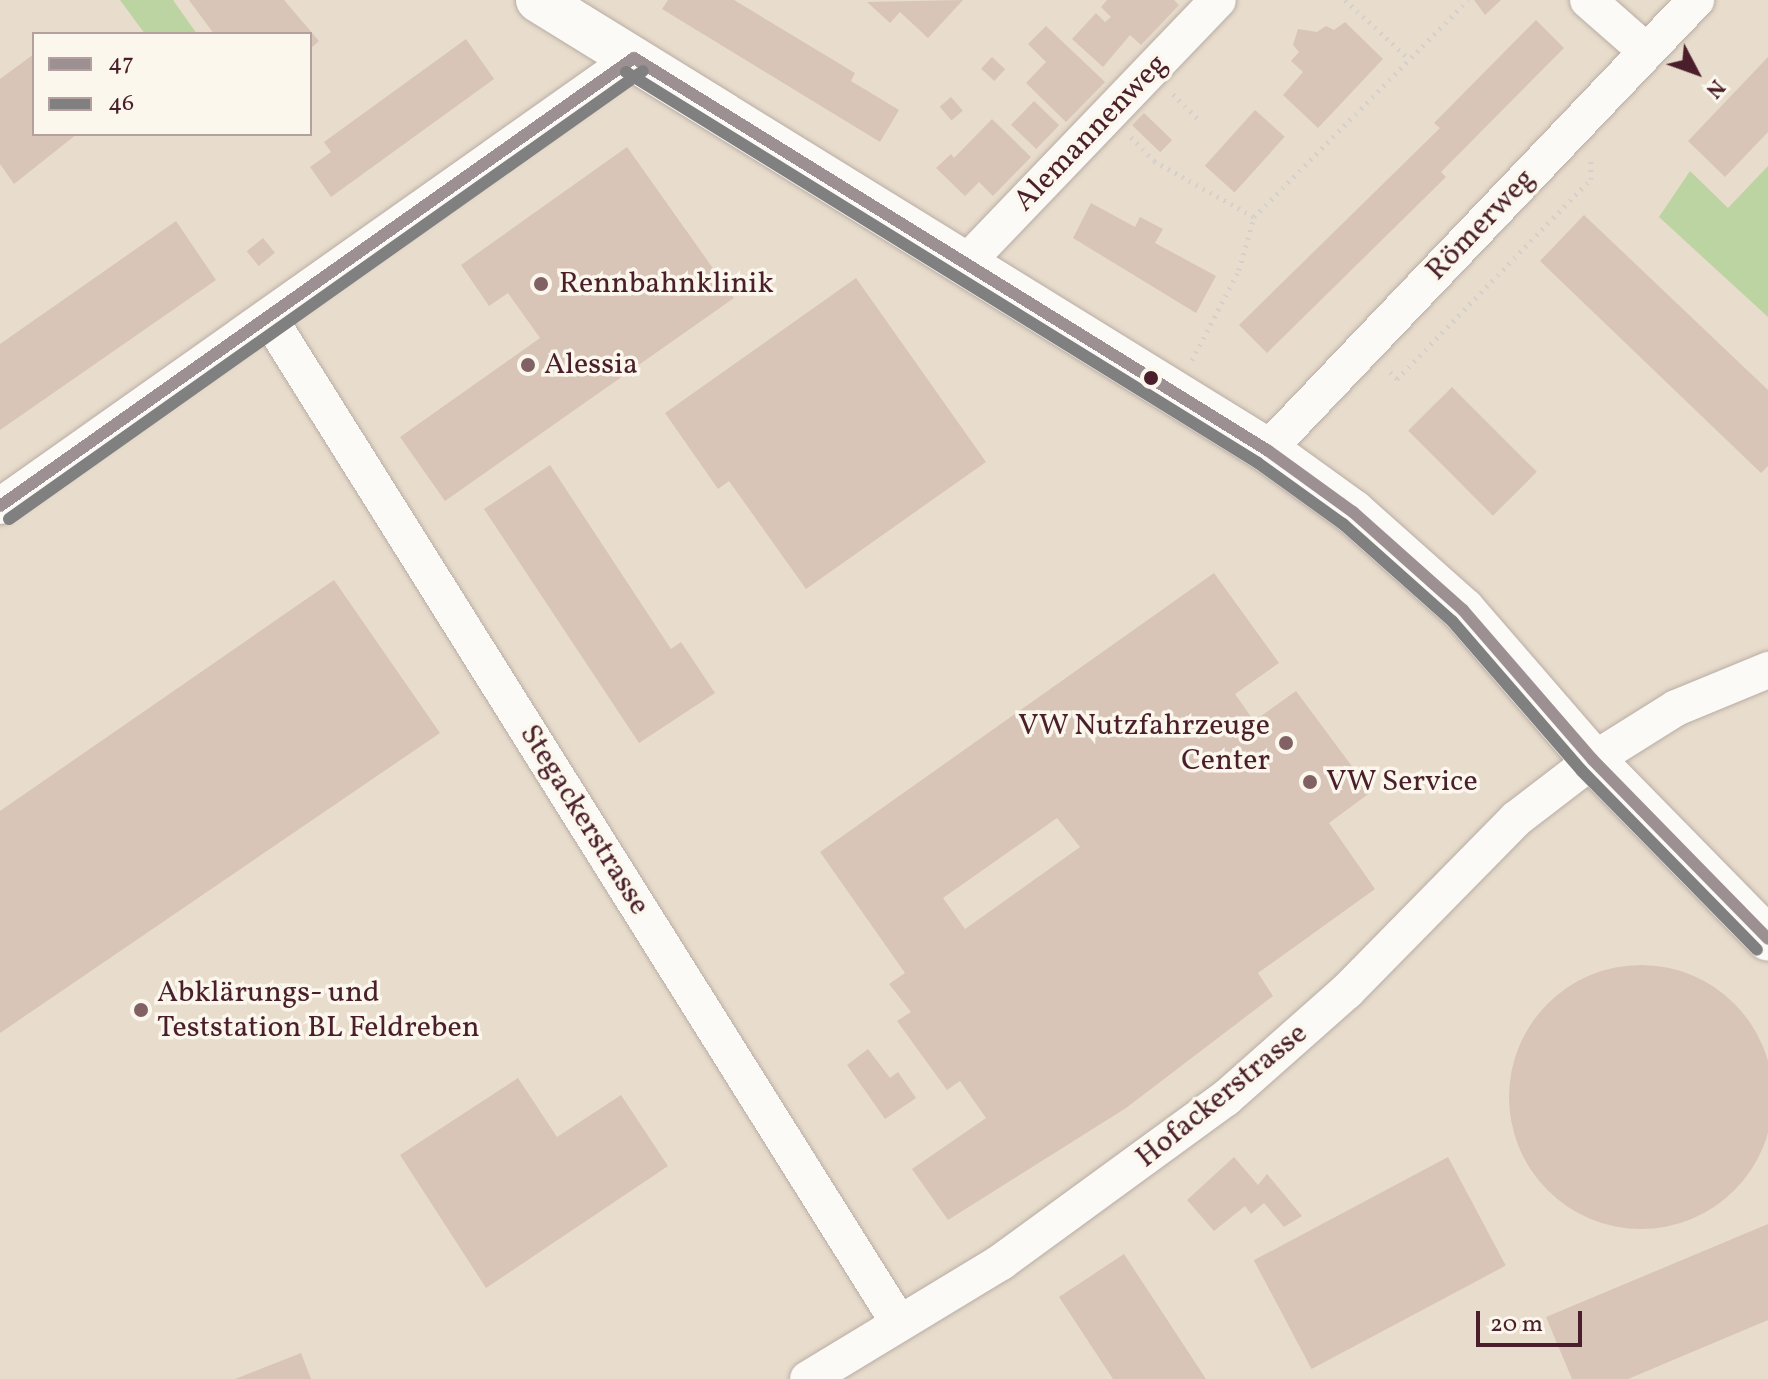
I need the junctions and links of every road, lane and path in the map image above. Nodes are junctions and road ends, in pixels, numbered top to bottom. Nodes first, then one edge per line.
1 (538, 0) edge
2 (1218, 0) edge
3 (1345, 0) edge
4 (1468, 0) edge
5 (1588, 0) edge
6 (1696, 0) edge
7 (1646, 51) junction
8 (1407, 57) junction
9 (634, 58) junction
10 (1109, 114) junction
11 (1592, 150) dead end
12 (1254, 217) junction
13 (963, 266) junction
14 (269, 318) junction
15 (1364, 347) junction
16 (1175, 393) junction
17 (1267, 450) junction
18 (0, 506) edge
19 (1768, 670) edge
20 (1593, 760) junction
21 (1768, 939) edge
22 (899, 1323) junction
23 (808, 1379) edge

1 - 9 main road
2 - 10 street, Alemannenweg
3 - 8 path
4 - 8 path
5 - 7 street
6 - 7 street, Römerweg
7 - 15 street, Römerweg
8 - 12 path
9 - 13 main road
9 - 14 street
10 - 12 path
10 - 13 street, Alemannenweg
11 - 15 path
12 - 16 path
13 - 16 main road
14 - 18 street
14 - 22 street, Stegackerstrasse
15 - 17 street, Römerweg
16 - 17 main road
17 - 20 main road
19 - 20 street, Hofackerstrasse
20 - 21 main road
20 - 22 street, Hofackerstrasse
22 - 23 street, Hofackerstrasse

